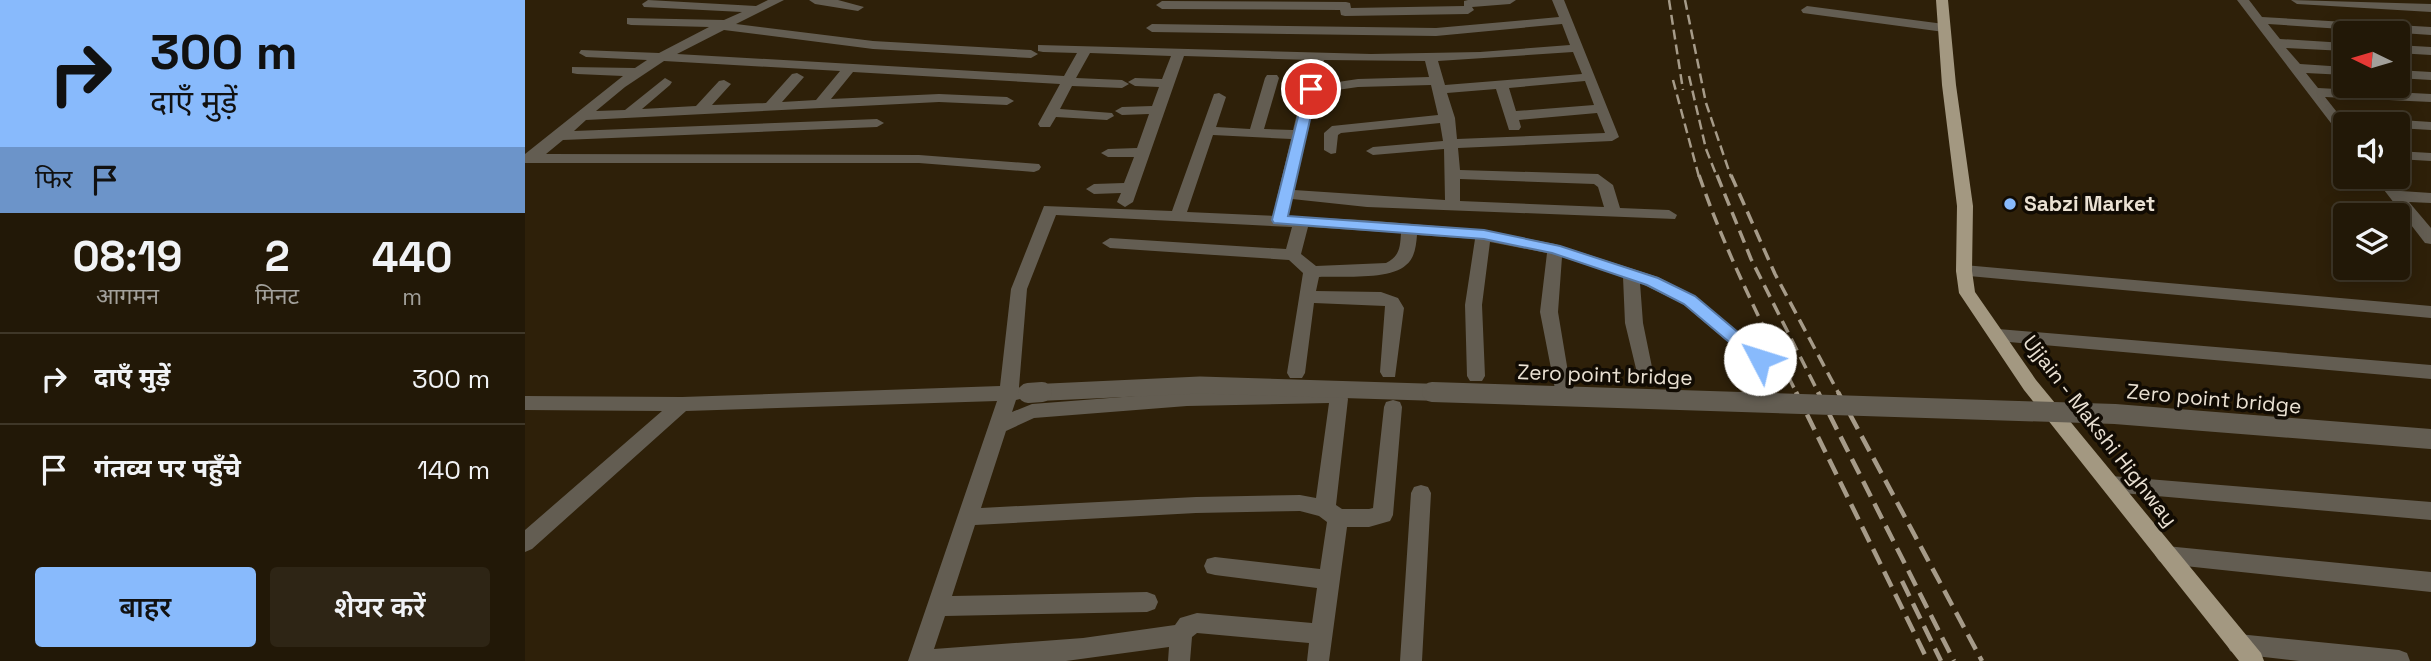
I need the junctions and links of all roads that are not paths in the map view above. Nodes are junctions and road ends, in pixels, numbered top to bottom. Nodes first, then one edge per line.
1 (778, 0) edge
2 (815, 0) edge
3 (1510, 0) edge
4 (1558, 0) edge
5 (1942, 0) edge
6 (2242, 0) edge
7 (2297, 0) edge
8 (2424, 0) edge
9 (2313, 1) edge
10 (2338, 1) edge
11 (2363, 2) edge
12 (1241, 3) edge
13 (2396, 3) edge
14 (648, 4) dead end
15 (1467, 4) edge
16 (1162, 5) dead end
17 (1346, 6) edge
18 (858, 7) dead end
19 (2431, 8) edge
20 (758, 9) junction
21 (1807, 10) dead end
22 (1566, 20) junction
23 (2258, 20) junction
24 (631, 21) dead end
25 (724, 25) junction
26 (1153, 28) dead end
27 (1230, 28) junction
28 (1944, 28) junction
29 (1467, 30) junction
30 (2431, 31) edge
31 (1343, 32) junction
32 (2275, 43) junction
33 (2333, 46) edge
34 (1577, 48) junction
35 (1085, 50) junction
36 (2410, 50) edge
37 (1179, 51) junction
38 (2431, 51) edge
39 (1221, 52) junction
40 (586, 53) dead end
41 (667, 55) junction
42 (1318, 55) junction
43 (1336, 57) junction
44 (1431, 57) junction
45 (1466, 57) junction
46 (850, 67) junction
47 (2295, 68) junction
48 (577, 70) dead end
49 (2333, 70) edge
50 (638, 72) junction
51 (2410, 75) edge
52 (1588, 76) junction
53 (2431, 76) edge
54 (797, 77) dead end
55 (1272, 78) dead end
56 (1068, 81) junction
57 (665, 82) dead end
58 (1167, 83) junction
59 (724, 84) dead end
60 (1501, 84) junction
61 (1438, 86) junction
62 (1311, 89) junction
63 (2313, 92) junction
64 (1219, 97) dead end
65 (2431, 98) edge
66 (1007, 102) dead end
67 (819, 105) junction
68 (1602, 107) junction
69 (769, 108) junction
70 (1157, 110) junction
71 (699, 111) junction
72 (1122, 111) dead end
73 (628, 114) junction
74 (582, 116) junction
75 (1107, 116) dead end
76 (1512, 116) junction
77 (2333, 117) edge
78 (1448, 118) junction
79 (877, 123) dead end
80 (2410, 126) edge
81 (2431, 126) edge
82 (1208, 131) junction
83 (1257, 133) junction
84 (1300, 135) junction
85 (559, 136) junction
86 (1518, 141) junction
87 (1453, 144) junction
88 (1331, 150) dead end
89 (1373, 151) dead end
90 (1142, 152) junction
91 (1108, 153) dead end
92 (2410, 156) edge
93 (2431, 157) edge
94 (528, 159) edge
95 (1034, 167) dead end
96 (1454, 174) junction
97 (1094, 189) dead end
98 (2390, 189) edge
99 (1286, 194) junction
100 (2396, 196) junction
101 (2431, 198) edge
102 (1452, 205) junction
103 (1613, 212) junction
104 (1178, 215) junction
105 (1669, 215) dead end
106 (1279, 220) junction
107 (1301, 222) junction
108 (1410, 229) junction
109 (2428, 232) edge
110 (1484, 235) junction
111 (1110, 243) dead end
112 (1555, 249) junction
113 (1293, 255) junction
114 (1964, 271) junction
115 (1312, 272) junction
116 (1631, 274) junction
117 (1306, 297) junction
118 (2431, 312) edge
119 (1998, 335) junction
120 (1760, 359) dead end
121 (1389, 372) dead end
122 (1644, 372) dead end
123 (2431, 372) edge
124 (1296, 373) dead end
125 (1476, 376) dead end
126 (1561, 384) dead end
127 (1018, 393) junction
128 (525, 403) edge
129 (682, 404) junction
130 (1393, 407) dead end
131 (997, 426) junction
132 (2431, 439) edge
133 (2111, 484) junction
134 (1420, 493) dead end
135 (2431, 511) edge
136 (1332, 513) junction
137 (967, 517) junction
138 (525, 543) edge
139 (2166, 555) junction
140 (1215, 566) dead end
141 (1331, 580) junction
142 (2431, 582) edge
143 (1147, 601) dead end
144 (938, 606) junction
145 (1181, 634) junction
146 (1322, 635) junction
147 (2246, 652) edge
148 (919, 661) edge
149 (1179, 661) edge
150 (1318, 661) edge
151 (1411, 661) edge
152 (2399, 661) edge

1 - 20 street
2 - 18 street
3 - 15 street
4 - 22 street
5 - 28 main road, Ujjain - Makshi Highway
6 - 23 street
7 - 9 street
8 - 19 street
9 - 10 street
10 - 11 street
11 - 13 street
12 - 16 street
12 - 17 street
12 - 27 street
13 - 19 street
14 - 20 street
15 - 17 street
15 - 29 street
17 - 31 street
20 - 25 street
21 - 28 street
22 - 29 street
22 - 34 street
23 - 30 street
23 - 32 street
24 - 25 street
25 - 35 street
25 - 41 street
26 - 27 street
27 - 31 street
27 - 39 street
28 - 114 main road, Ujjain - Makshi Highway
29 - 31 street
29 - 45 street
31 - 43 street
32 - 33 street
32 - 47 street
34 - 45 street
34 - 52 street
35 - 37 street
35 - 56 street
36 - 38 street
37 - 39 street
37 - 58 street
39 - 42 street
40 - 41 street
41 - 46 street
41 - 50 street
42 - 43 street
42 - 62 street
43 - 44 street
44 - 45 street
44 - 61 street
46 - 56 street
46 - 67 street
47 - 49 street
47 - 63 street
48 - 50 street
50 - 74 street
51 - 53 street
52 - 60 street
52 - 68 street
54 - 69 street
55 - 83 street
56 - 58 street
56 - 75 street
57 - 73 street
58 - 70 street
59 - 71 street
60 - 61 street
60 - 76 street
61 - 62 street
61 - 78 street
62 - 84 street
63 - 65 street
63 - 77 street
64 - 82 street
66 - 67 street
67 - 69 street
68 - 76 street
68 - 86 street
69 - 71 street
70 - 72 street
70 - 90 street
71 - 73 street
73 - 74 street
74 - 85 street
76 - 86 street
78 - 87 street
78 - 88 street
79 - 85 street
80 - 81 street
82 - 83 street
82 - 104 street
83 - 84 street
84 - 99 street
85 - 94 street
86 - 87 street
87 - 89 street
87 - 96 street
90 - 91 street
90 - 97 street
92 - 93 street
94 - 95 street
96 - 102 street
96 - 103 street
98 - 100 street
99 - 102 street
99 - 106 street
100 - 101 street
100 - 109 street
102 - 103 street
103 - 105 street
104 - 106 street
104 - 127 street
106 - 107 street
107 - 108 street
107 - 113 street
108 - 110 street
108 - 115 street
110 - 112 street
110 - 125 street
111 - 113 street
112 - 116 street
112 - 126 street
113 - 115 street
114 - 118 street
114 - 119 main road, Ujjain - Makshi Highway
115 - 117 street
116 - 120 street
116 - 122 street
117 - 121 street
117 - 124 street
119 - 123 street
119 - 133 main road, Ujjain - Makshi Highway
127 - 129 street, Zero point bridge
127 - 131 street
127 - 132 street, Zero point bridge, bridge
128 - 129 street, Zero point bridge
129 - 138 street
130 - 136 street
131 - 136 street
131 - 137 street
133 - 135 street
133 - 139 main road, Ujjain - Makshi Highway
134 - 151 street
136 - 137 street
136 - 141 street
137 - 144 street
139 - 142 street
139 - 147 main road, Ujjain - Makshi Highway
140 - 141 street
141 - 146 street
143 - 144 street
144 - 148 street
145 - 146 street
145 - 148 street
145 - 149 street
146 - 150 street
147 - 152 street

